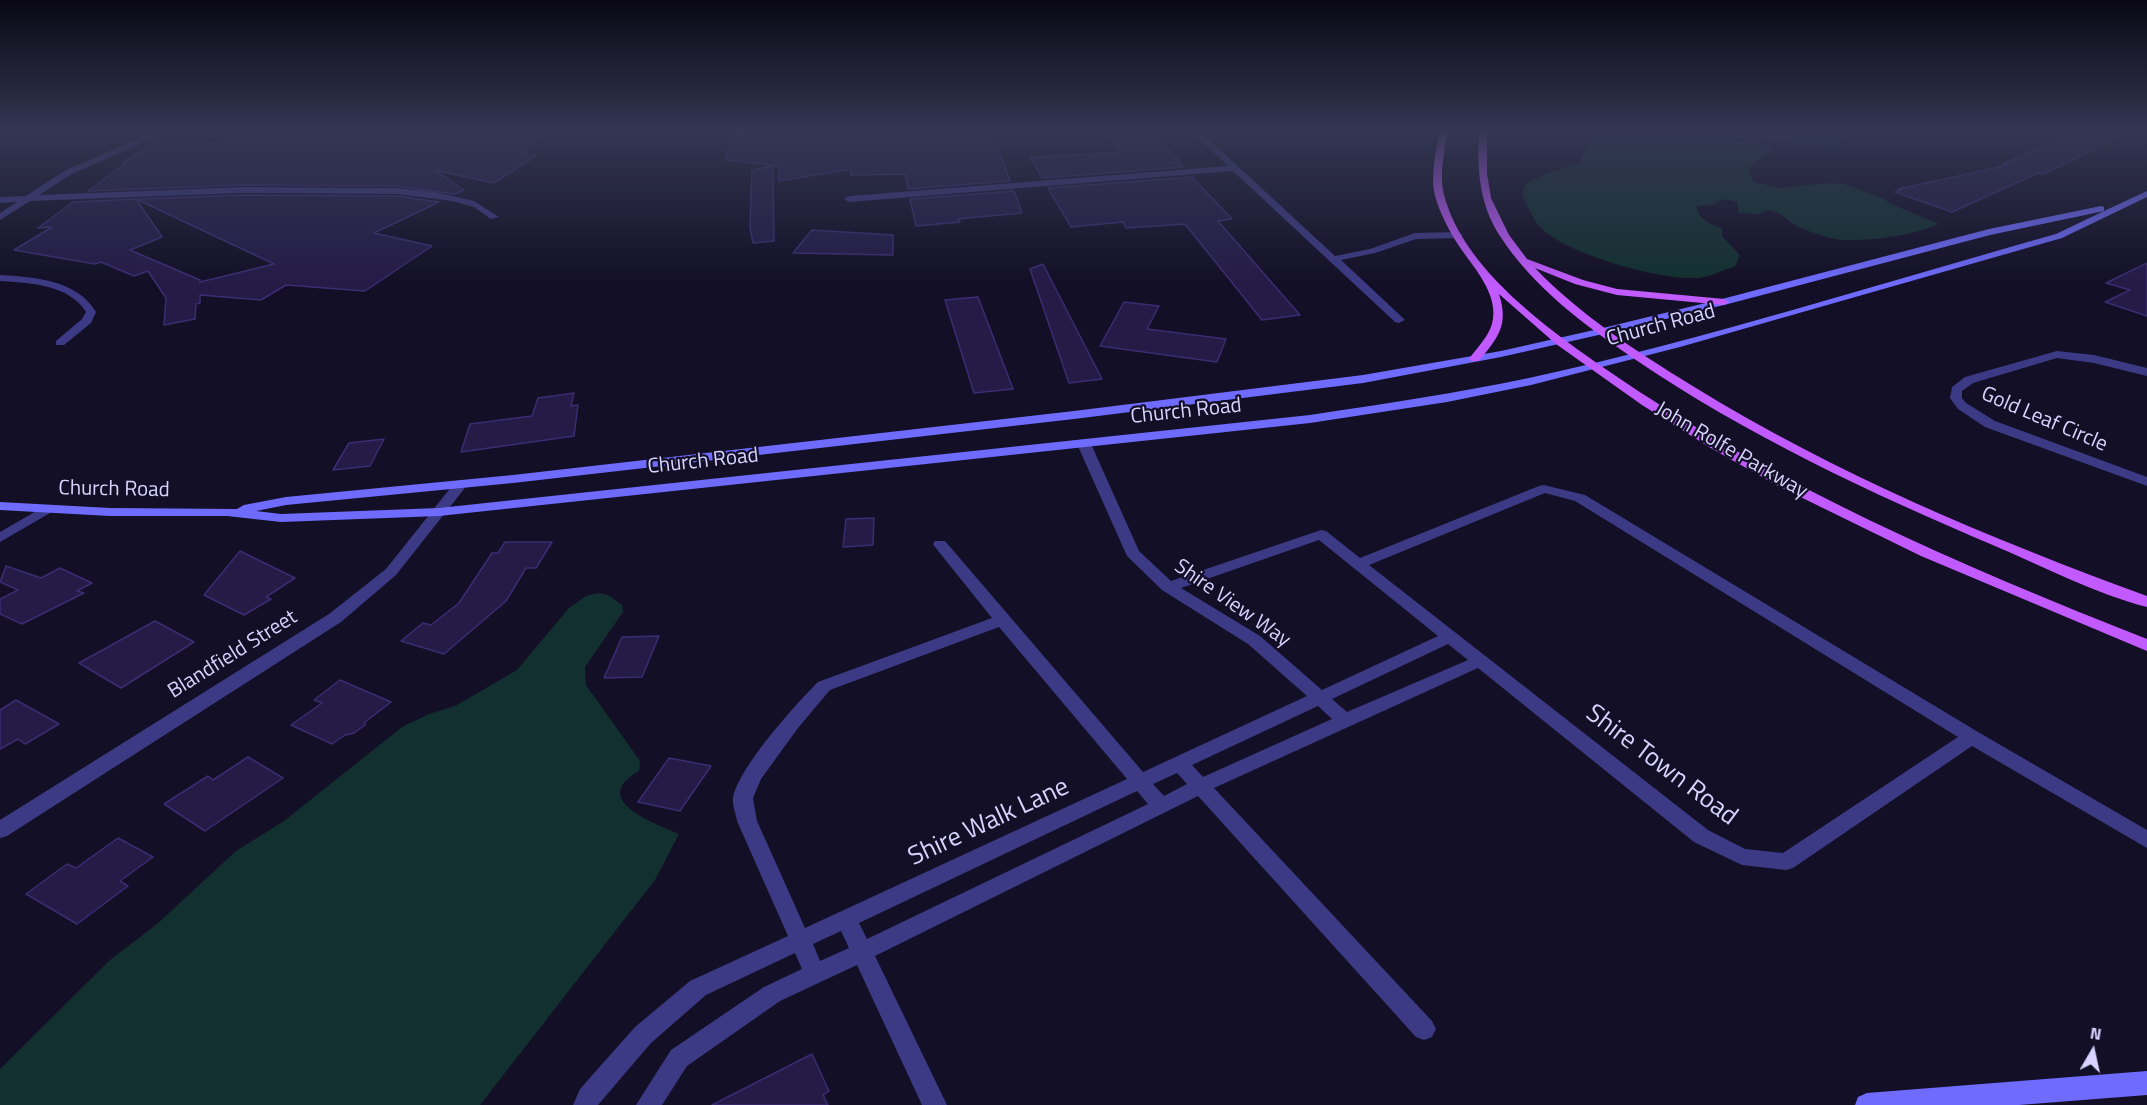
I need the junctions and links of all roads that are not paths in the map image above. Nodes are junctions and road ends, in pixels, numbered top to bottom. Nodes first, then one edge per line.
1 (52, 183) edge
2 (1058, 183) edge
3 (1249, 183) edge
4 (1438, 183) edge
5 (1482, 183) edge
6 (2146, 196) edge
7 (26, 199) junction
8 (0, 200) edge
9 (849, 200) dead end
10 (2123, 204) junction
11 (0, 217) edge
12 (494, 217) dead end
13 (1458, 234) junction
14 (1333, 259) junction
15 (1523, 260) junction
16 (1487, 274) junction
17 (0, 278) edge
18 (1724, 302) junction
19 (1399, 320) dead end
20 (1603, 331) junction
21 (1559, 341) junction
22 (60, 343) dead end
23 (1637, 355) junction
24 (1475, 359) junction
25 (1593, 366) junction
26 (2147, 372) edge
27 (1084, 444) junction
28 (2147, 482) edge
29 (460, 484) junction
30 (0, 506) edge
31 (45, 510) junction
32 (227, 512) junction
33 (438, 512) junction
34 (0, 538) edge
35 (940, 544) dead end
36 (1358, 564) junction
37 (1168, 587) junction
38 (2147, 602) edge
39 (1002, 620) junction
40 (1450, 637) junction
41 (2147, 645) edge
42 (1480, 661) junction
43 (1321, 698) junction
44 (1345, 720) junction
45 (1972, 737) junction
46 (1180, 764) junction
47 (1141, 782) junction
48 (1201, 786) junction
49 (1161, 806) junction
50 (0, 830) edge
51 (2147, 840) edge
52 (846, 919) junction
53 (801, 940) junction
54 (861, 952) junction
55 (815, 973) junction
56 (1424, 1029) dead end
57 (2147, 1083) edge
58 (585, 1105) edge
59 (648, 1105) edge
60 (935, 1105) edge
61 (1866, 1105) edge

1 - 7 street
2 - 9 street
3 - 14 street
4 - 13 main road, John Rolfe Parkway
5 - 15 main road, John Rolfe Parkway
6 - 10 main road, Church Road
7 - 8 street
7 - 11 street
7 - 12 street
10 - 18 main road, Church Road
10 - 23 main road, Church Road
13 - 14 street
13 - 16 main road, John Rolfe Parkway
14 - 19 street
15 - 18 main road
15 - 20 main road, John Rolfe Parkway
16 - 21 main road, John Rolfe Parkway
16 - 24 main road
17 - 22 street
18 - 20 main road, Church Road
20 - 21 main road, Church Road
20 - 23 main road, John Rolfe Parkway
21 - 24 main road, Church Road
21 - 25 main road, John Rolfe Parkway
23 - 25 main road, Church Road
23 - 38 main road, John Rolfe Parkway
24 - 29 main road, Church Road
25 - 27 main road, Church Road
25 - 41 main road, John Rolfe Parkway
26 - 28 street, Gold Leaf Circle
27 - 33 main road, Church Road
27 - 37 street, Shire View Way
29 - 32 main road, Church Road
29 - 33 street, Blandfield Street
30 - 31 main road, Church Road
31 - 32 main road, Church Road
31 - 34 street
32 - 33 main road, Church Road
33 - 50 street, Blandfield Street
35 - 39 street
36 - 37 street, Shire Town Road
36 - 40 street, Shire Town Road
36 - 45 street
37 - 43 street, Shire View Way
39 - 47 street
39 - 53 street
40 - 42 street, Shire Town Road
40 - 43 street, Shire Walk Lane
42 - 44 street
42 - 45 street, Shire Town Road
43 - 44 street, Shire View Way
43 - 46 street, Shire Walk Lane
44 - 48 street
45 - 51 street
46 - 47 street, Shire Walk Lane
46 - 48 street
47 - 49 street
47 - 52 street, Shire Walk Lane
48 - 49 street
48 - 56 street
49 - 54 street
52 - 53 street, Shire Walk Lane
52 - 54 street
53 - 55 street
53 - 58 street, Shire Walk Lane
54 - 55 street
54 - 60 street
55 - 59 street
57 - 61 main road

